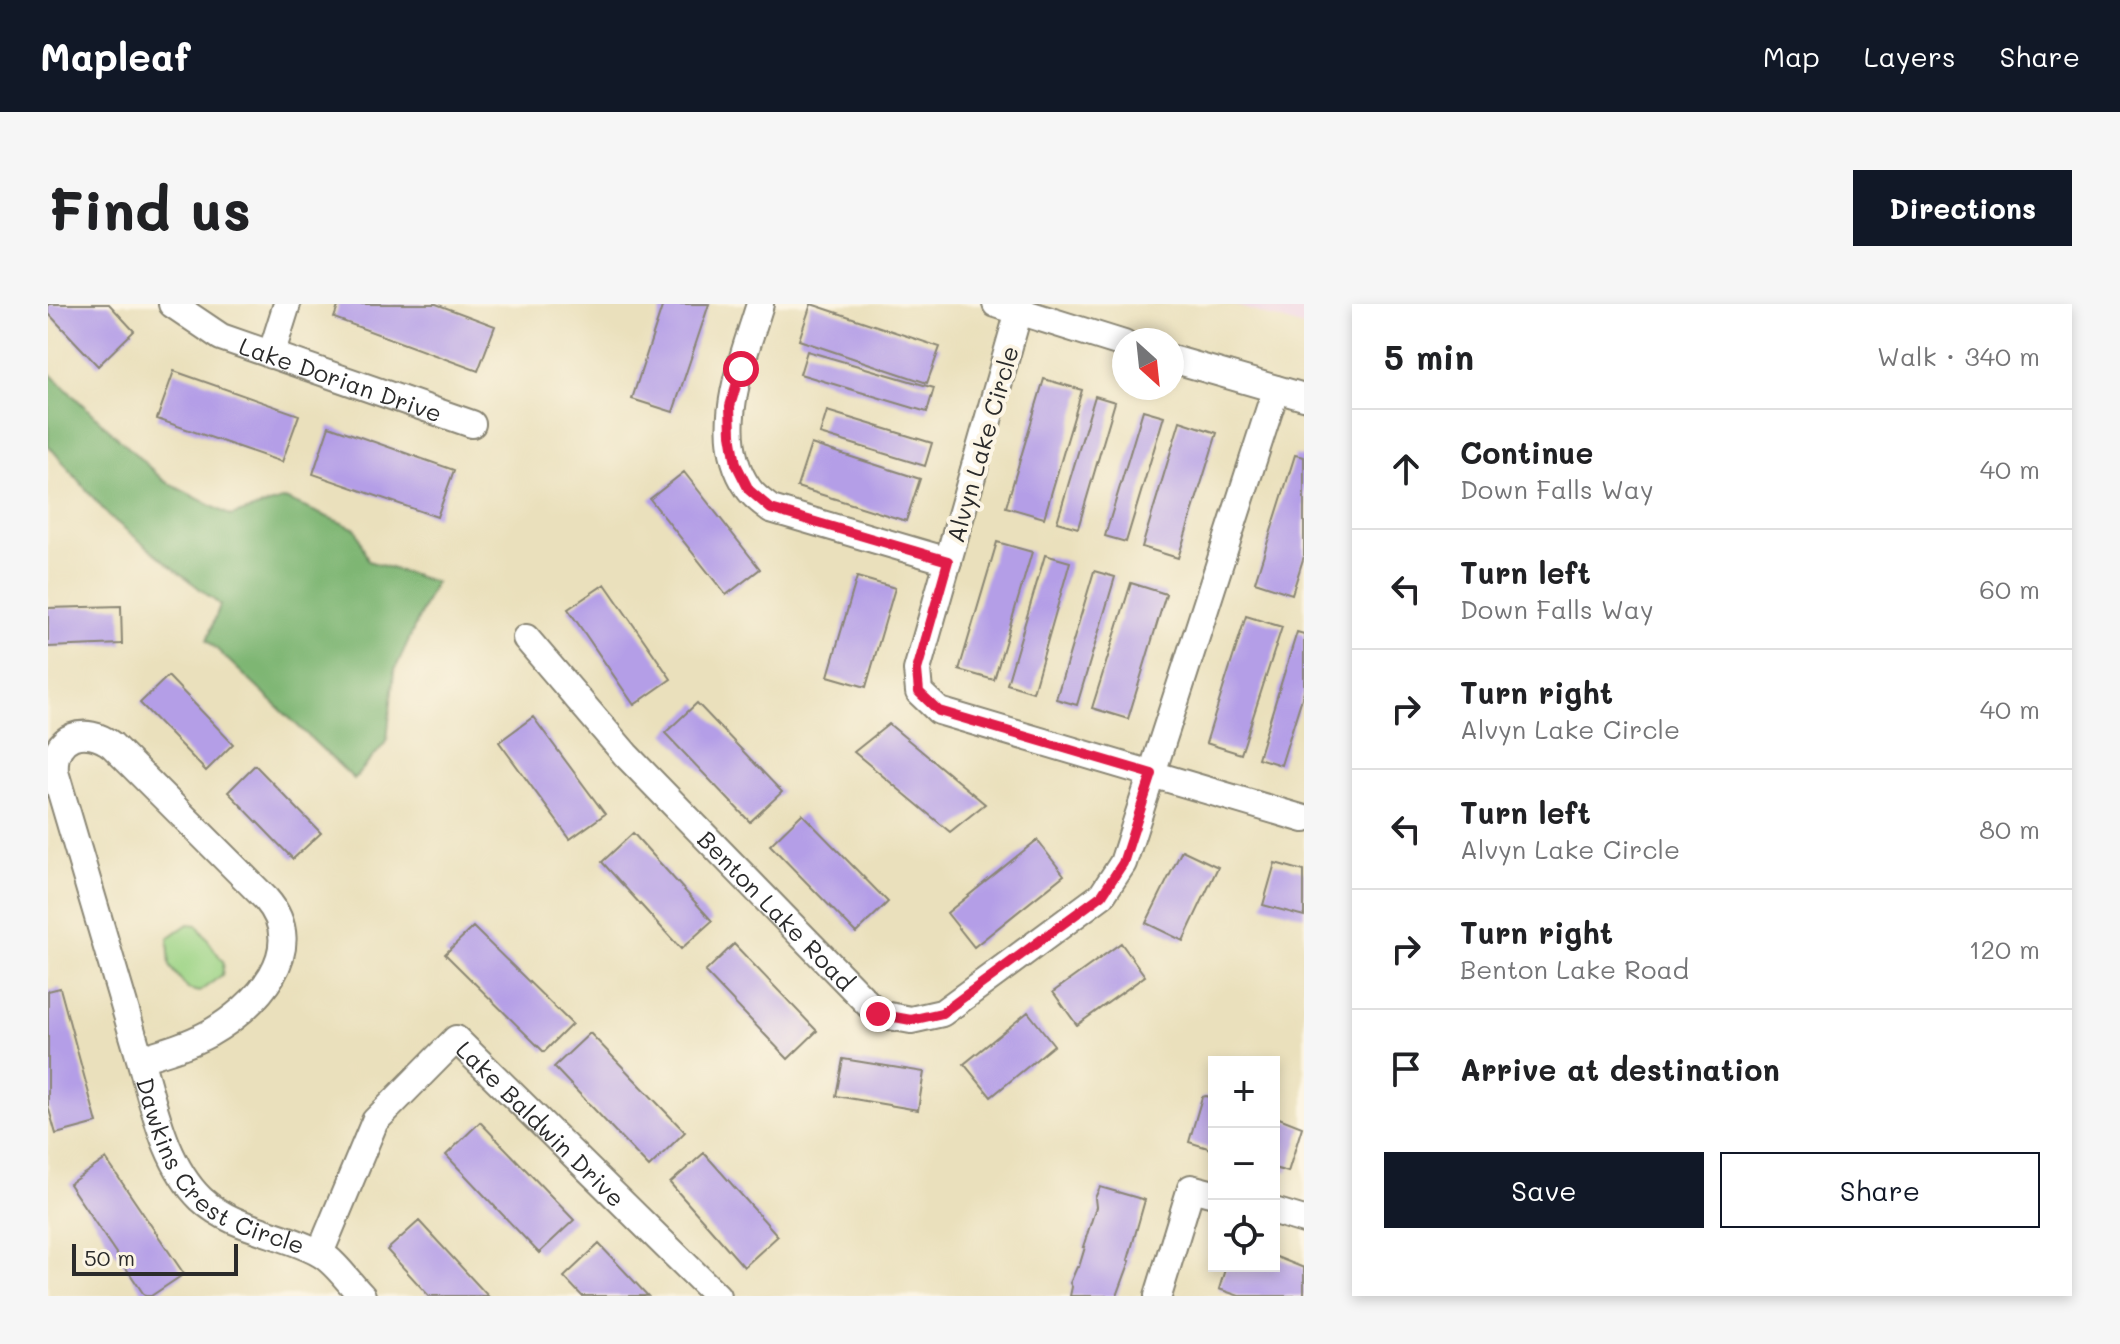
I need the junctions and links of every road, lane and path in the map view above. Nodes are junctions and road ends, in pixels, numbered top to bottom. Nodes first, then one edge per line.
1 (172, 304) edge
2 (287, 304) edge
3 (760, 304) edge
4 (1008, 308) edge
5 (1112, 340) edge
6 (271, 355) junction
7 (1184, 362) edge
8 (1276, 389) junction
9 (1304, 397) edge
10 (472, 424) dead end
11 (948, 561) junction
12 (526, 638) dead end
13 (1152, 774) junction
14 (1304, 819) edge
15 (140, 1059) junction
16 (1208, 1192) edge
17 (1280, 1213) edge
18 (1304, 1220) edge
19 (320, 1253) junction
20 (362, 1296) edge
21 (717, 1296) edge
22 (1158, 1296) edge

1 - 6 street, Lake Dorian Drive
2 - 6 street
3 - 11 street
4 - 5 street
4 - 11 street, Alvyn Lake Circle
6 - 10 street, Lake Dorian Drive
7 - 8 street
8 - 9 street
8 - 13 street, Benton Lake Road
11 - 13 street, Alvyn Lake Circle
12 - 13 street, Benton Lake Road
13 - 14 street, Alvyn Lake Circle
15 - 15 street, Dawkins Crest Circle
15 - 19 street, Dawkins Crest Circle
16 - 22 street
17 - 18 street
19 - 20 street
19 - 21 street, Lake Baldwin Drive

